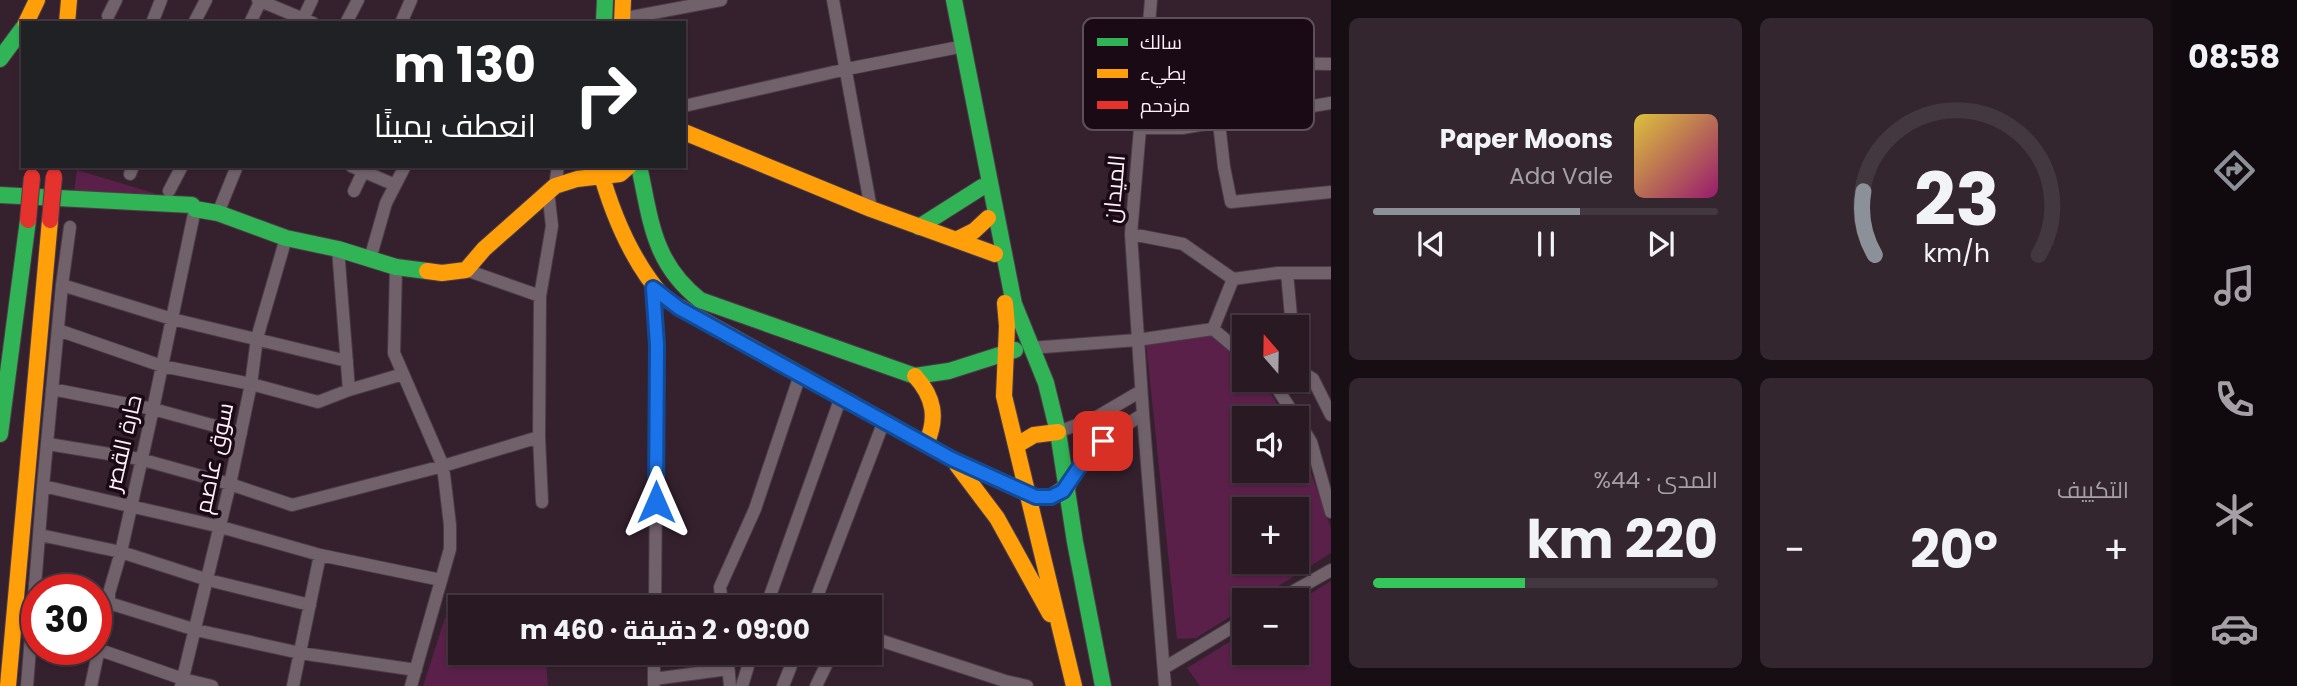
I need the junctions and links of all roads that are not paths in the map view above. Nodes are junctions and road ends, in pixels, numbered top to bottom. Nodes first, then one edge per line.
1 (37, 0) edge
2 (44, 0) edge
3 (69, 0) edge
4 (116, 0) edge
5 (161, 0) edge
6 (206, 0) edge
7 (260, 0) edge
8 (312, 0) edge
9 (358, 0) edge
10 (411, 0) edge
11 (605, 0) edge
12 (623, 0) edge
13 (721, 0) edge
14 (833, 0) edge
15 (945, 0) edge
16 (954, 0) edge
17 (1151, 0) edge
18 (108, 16) dead end
19 (1150, 18) edge
20 (27, 21) edge
21 (43, 21) edge
22 (67, 21) edge
23 (153, 21) edge
24 (195, 21) edge
25 (251, 21) edge
26 (304, 21) edge
27 (306, 21) edge
28 (347, 21) edge
29 (402, 21) edge
30 (604, 21) edge
31 (622, 21) edge
32 (21, 30) edge
33 (954, 48) junction
34 (0, 60) edge
35 (847, 69) junction
36 (686, 106) edge
37 (1140, 130) edge
38 (1221, 130) edge
39 (686, 133) edge
40 (181, 168) edge
41 (236, 168) edge
42 (404, 168) edge
43 (557, 168) edge
44 (627, 168) edge
45 (639, 168) edge
46 (357, 169) edge
47 (54, 171) edge
48 (601, 171) edge
49 (32, 172) edge
50 (395, 185) junction
51 (982, 187) junction
52 (551, 189) junction
53 (169, 191) dead end
54 (354, 191) dead end
55 (1331, 192) edge
56 (0, 195) edge
57 (195, 209) junction
58 (871, 209) junction
59 (218, 214) junction
60 (988, 218) junction
61 (71, 226) dead end
62 (919, 227) junction
63 (1131, 234) junction
64 (286, 238) junction
65 (956, 240) junction
66 (338, 248) junction
67 (995, 254) junction
68 (370, 260) junction
69 (396, 267) junction
70 (466, 270) junction
71 (1287, 272) junction
72 (1331, 273) edge
73 (1233, 279) junction
74 (62, 285) junction
75 (653, 288) junction
76 (540, 296) junction
77 (1291, 315) edge
78 (172, 318) junction
79 (1213, 329) junction
80 (58, 330) junction
81 (257, 338) junction
82 (1137, 340) junction
83 (1232, 345) edge
84 (1030, 348) junction
85 (1005, 352) junction
86 (348, 361) junction
87 (162, 366) junction
88 (402, 374) junction
89 (800, 375) junction
90 (915, 376) junction
91 (1309, 376) edge
92 (250, 384) junction
93 (52, 389) junction
94 (349, 390) junction
95 (1141, 391) junction
96 (841, 397) junction
97 (153, 409) junction
98 (1143, 414) junction
99 (1331, 415) edge
100 (884, 421) junction
101 (1058, 432) junction
102 (241, 433) junction
103 (0, 434) edge
104 (539, 437) junction
105 (1309, 439) edge
106 (48, 444) junction
107 (926, 444) junction
108 (1017, 445) junction
109 (140, 459) junction
110 (952, 459) junction
111 (443, 466) junction
112 (230, 484) junction
113 (43, 486) junction
114 (1068, 486) junction
115 (1029, 495) junction
116 (542, 502) dead end
117 (130, 505) junction
118 (1331, 512) edge
119 (221, 527) junction
120 (40, 535) junction
121 (121, 552) junction
122 (320, 555) junction
123 (1331, 570) edge
124 (36, 574) edge
125 (112, 580) edge
126 (208, 580) junction
127 (441, 580) junction
128 (1299, 588) edge
129 (655, 595) edge
130 (721, 595) edge
131 (769, 595) edge
132 (818, 595) edge
133 (112, 604) edge
134 (310, 605) junction
135 (1232, 627) edge
136 (196, 629) junction
137 (882, 641) edge
138 (1065, 643) junction
139 (300, 653) junction
140 (112, 655) edge
141 (29, 665) edge
142 (96, 665) edge
143 (728, 665) edge
144 (748, 665) edge
145 (791, 665) edge
146 (826, 665) edge
147 (728, 668) junction
148 (1164, 668) junction
149 (416, 670) junction
150 (1073, 681) edge
151 (182, 682) edge
152 (654, 682) edge
153 (8, 686) edge
154 (27, 686) edge
155 (90, 686) edge
156 (212, 686) edge
157 (293, 686) edge
158 (411, 686) edge
159 (730, 686) edge
160 (742, 686) edge
161 (783, 686) edge
162 (816, 686) edge
163 (1027, 686) edge
164 (1058, 686) edge
165 (1103, 686) edge
166 (1165, 686) edge

1 - 20 main road
2 - 21 main road
3 - 22 main road
4 - 18 street
5 - 23 street
6 - 24 street
7 - 25 street
7 - 26 street
8 - 27 street
9 - 28 street
10 - 29 street
11 - 30 main road
12 - 31 main road
13 - 31 street
14 - 35 street
15 - 33 main road
16 - 84 main road
17 - 19 street, الميدان
32 - 34 main road
33 - 35 street
33 - 51 main road
35 - 36 street
35 - 58 street
37 - 63 street, الميدان
38 - 55 street
39 - 58 main road
40 - 53 street
41 - 59 street
42 - 50 street
43 - 52 street
44 - 48 main road
45 - 90 main road
46 - 50 street
46 - 54 street
47 - 153 main road, bridge
48 - 52 main road
48 - 75 main road
49 - 103 main road, bridge
50 - 68 street
51 - 60 main road
51 - 62 main road
52 - 70 main road
52 - 76 street
56 - 57 main road
57 - 59 main road
57 - 78 street, حارة القصر
58 - 62 main road
59 - 64 main road
60 - 65 main road
60 - 67 main road
61 - 74 street
62 - 65 main road
63 - 73 street
63 - 82 street, الميدان
64 - 66 main road
64 - 81 street, سوق عاصم
65 - 67 main road
66 - 68 main road
66 - 86 street
67 - 85 main road
68 - 69 main road
69 - 70 main road
69 - 88 street
70 - 76 street
71 - 72 street
71 - 73 street
71 - 77 street
73 - 79 street
74 - 78 street
74 - 80 street
75 - 89 main road
75 - 129 street
76 - 104 street
78 - 81 street
78 - 87 street, حارة القصر
79 - 82 street
79 - 83 street
80 - 87 street
80 - 93 street
81 - 86 street
81 - 92 street, سوق عاصم
82 - 84 street
82 - 95 street, الميدان
84 - 85 main road
84 - 101 main road
85 - 90 main road
85 - 108 main road
86 - 94 street
87 - 92 street
87 - 97 street, حارة القصر
88 - 94 street
88 - 111 street
89 - 96 main road
89 - 130 street
90 - 107 main road
91 - 99 street
92 - 94 street
92 - 102 street, سوق عاصم
93 - 97 street
93 - 106 street
95 - 98 street, الميدان
95 - 101 street
96 - 100 main road
96 - 131 street
97 - 102 street
97 - 109 street, حارة القصر
98 - 114 street
98 - 148 street, الميدان
100 - 107 main road
100 - 132 street
101 - 108 main road
101 - 114 main road
102 - 112 street, سوق عاصم
104 - 111 street
104 - 116 street
105 - 118 street
106 - 109 street
106 - 113 street
107 - 110 main road
108 - 115 main road
109 - 112 street
109 - 117 street, حارة القصر
110 - 115 main road
110 - 138 main road
111 - 112 street
111 - 127 street
112 - 119 street, سوق عاصم
113 - 117 street
113 - 120 street
114 - 115 main road
114 - 165 main road
115 - 138 main road
117 - 119 street
117 - 121 street, حارة القصر
119 - 122 street
119 - 126 street, سوق عاصم
120 - 121 street
120 - 124 street
121 - 125 street, حارة القصر
121 - 126 street
122 - 127 street
122 - 134 street
123 - 128 street
126 - 134 street
126 - 136 street, سوق عاصم
127 - 149 street
133 - 136 street
134 - 139 street
135 - 148 street
136 - 139 street
136 - 151 street, سوق عاصم
137 - 163 street
138 - 150 main road
139 - 149 street
139 - 157 street
140 - 151 street
141 - 154 street
142 - 155 street, حارة القصر
143 - 147 street
144 - 160 street
145 - 161 street
146 - 162 street
147 - 152 street
147 - 159 street
148 - 166 street, الميدان
149 - 158 street
150 - 164 street
151 - 156 street

